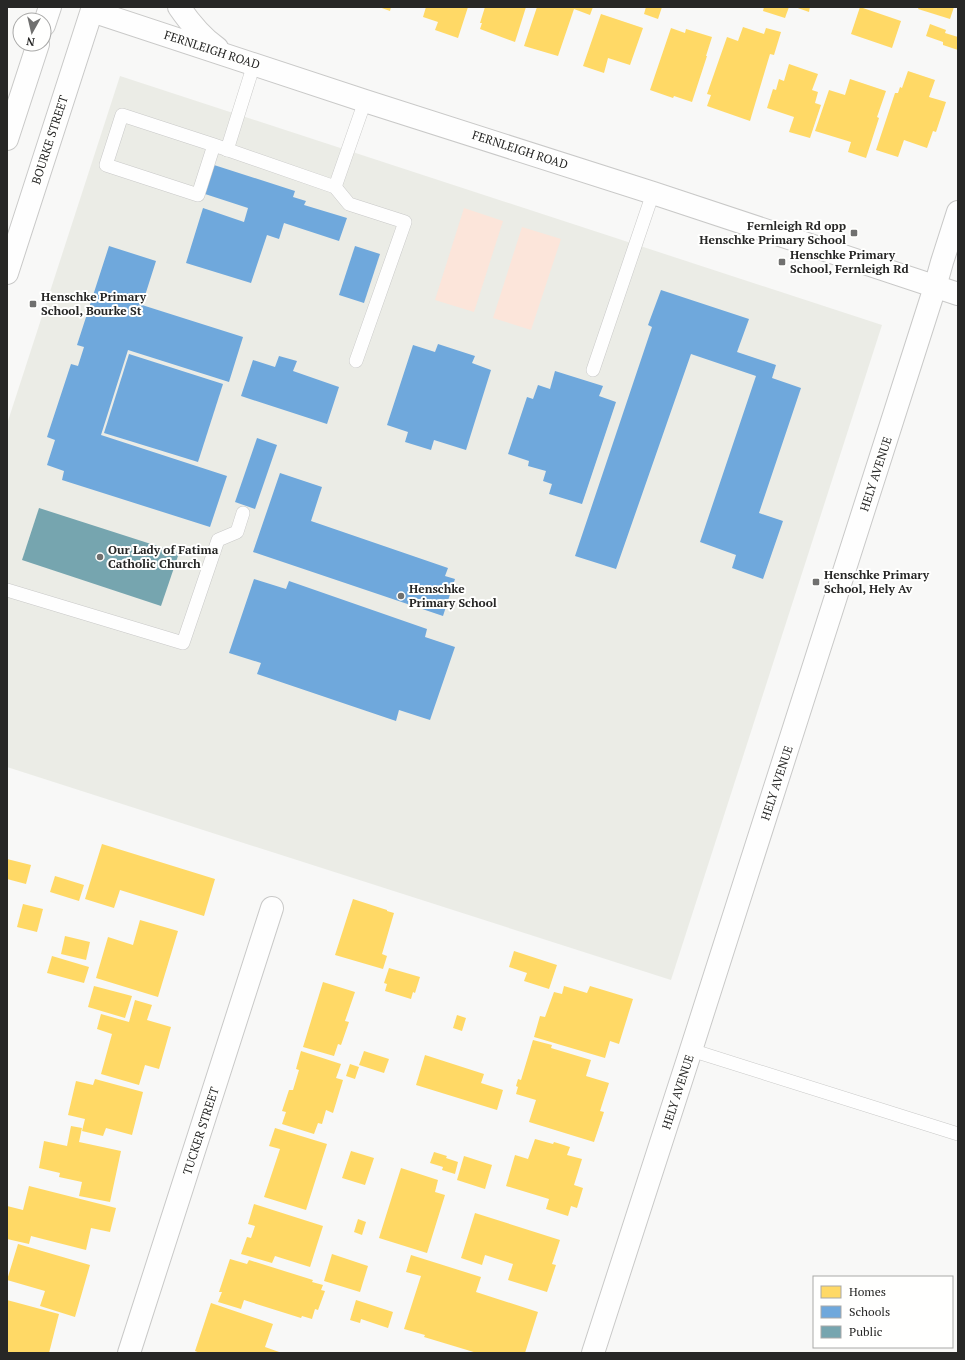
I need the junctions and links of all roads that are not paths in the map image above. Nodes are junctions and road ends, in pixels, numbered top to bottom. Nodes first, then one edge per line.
1 (179, 7) edge
2 (89, 8) edge
3 (35, 52) edge
4 (230, 56) junction
5 (254, 64) junction
6 (365, 101) junction
7 (7, 139) edge
8 (214, 144) junction
9 (227, 150) junction
10 (335, 187) junction
11 (652, 193) junction
12 (958, 212) edge
13 (7, 273) edge
14 (936, 287) junction
15 (958, 294) edge
16 (356, 361) dead end
17 (593, 370) dead end
18 (243, 513) dead end
19 (7, 590) edge
20 (272, 908) dead end
21 (692, 1050) junction
22 (958, 1134) edge
23 (129, 1353) edge
24 (593, 1353) edge

1 - 4 street
2 - 4 street, FERNLEIGH ROAD
2 - 13 street, BOURKE STREET
3 - 7 street
4 - 5 street, FERNLEIGH ROAD
5 - 6 street, FERNLEIGH ROAD
5 - 9 lane
6 - 10 lane
6 - 11 street, FERNLEIGH ROAD
8 - 8 lane
8 - 9 lane
9 - 10 lane
10 - 16 lane
11 - 14 street, FERNLEIGH ROAD
11 - 17 lane
12 - 14 street, HELY AVENUE
14 - 15 street, FERNLEIGH ROAD
14 - 21 street, HELY AVENUE
18 - 19 lane
20 - 23 street, TUCKER STREET
21 - 22 lane
21 - 24 street, HELY AVENUE

